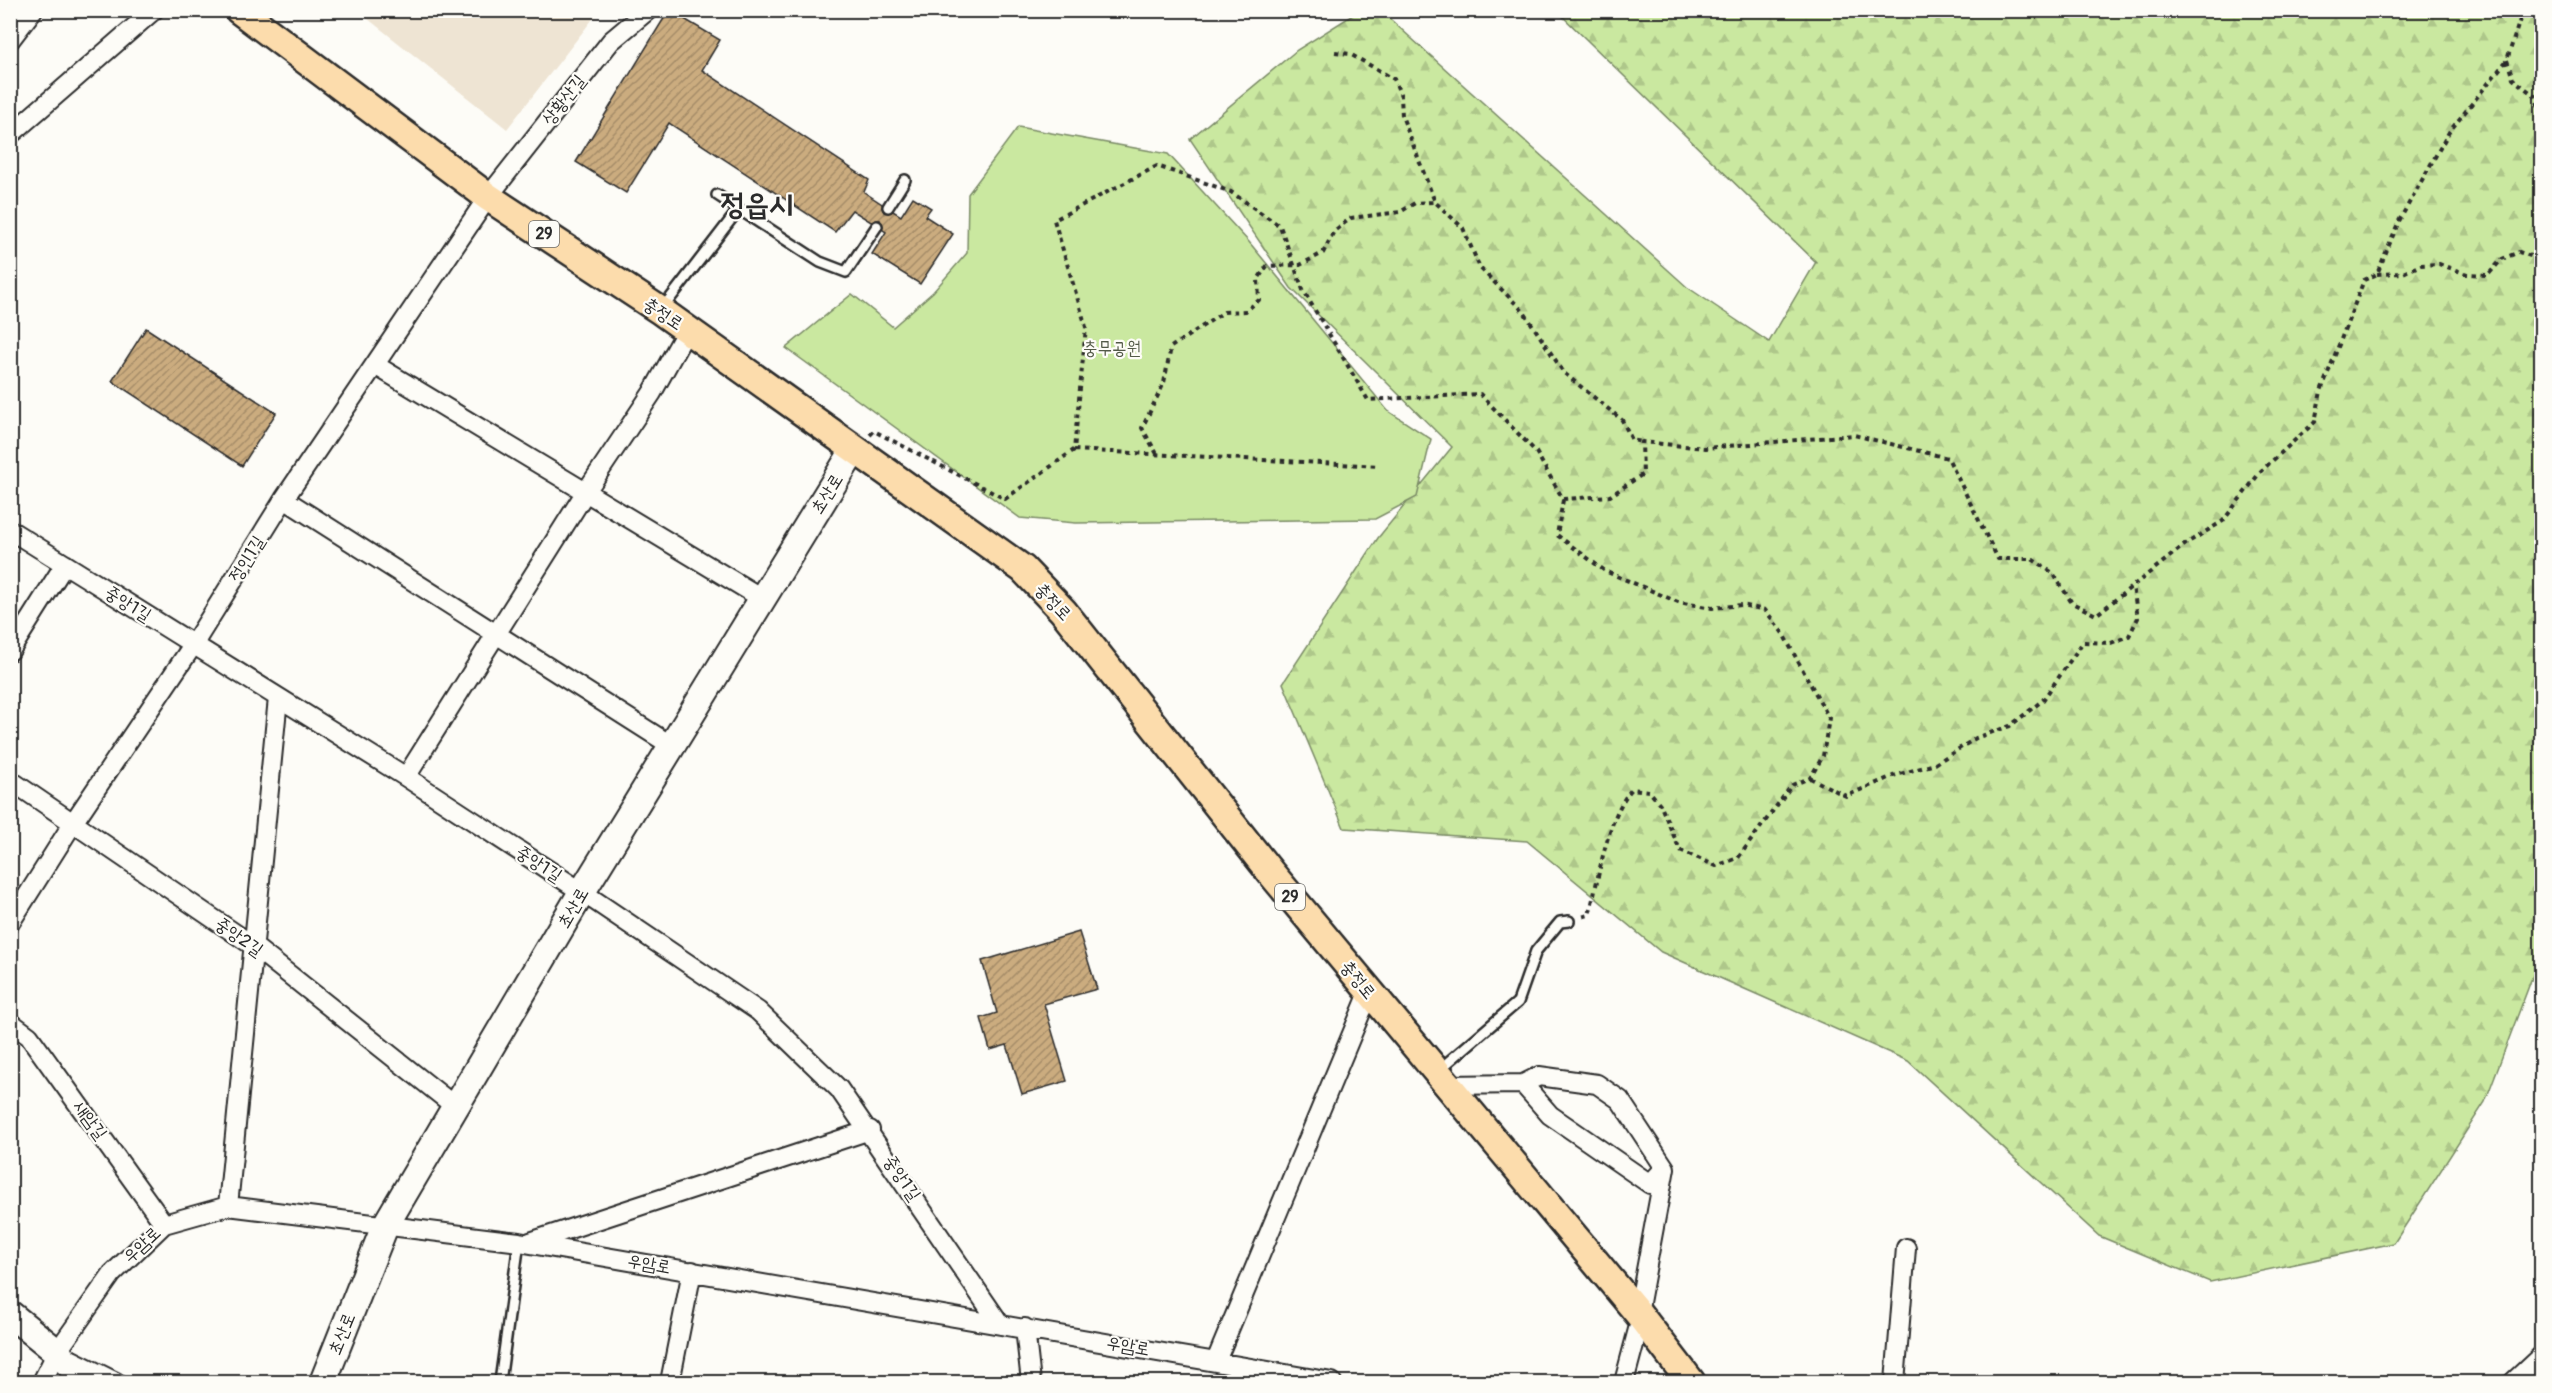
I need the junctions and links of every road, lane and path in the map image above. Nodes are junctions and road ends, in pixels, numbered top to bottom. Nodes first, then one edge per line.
1 (33, 10) edge
2 (154, 10) edge
3 (648, 10) edge
4 (2523, 10) edge
5 (245, 12) edge
6 (10, 40) edge
7 (1335, 52) dead end
8 (2507, 60) junction
9 (2541, 116) edge
10 (10, 135) edge
11 (905, 180) dead end
12 (717, 195) dead end
13 (488, 197) junction
14 (1435, 202) junction
15 (888, 207) dead end
16 (740, 209) junction
17 (877, 226) dead end
18 (2541, 260) edge
19 (1294, 265) junction
20 (2377, 274) junction
21 (661, 311) junction
22 (687, 330) junction
23 (375, 364) junction
24 (1646, 442) junction
25 (854, 450) junction
26 (1074, 450) junction
27 (1157, 454) junction
28 (1379, 466) dead end
29 (585, 493) junction
30 (284, 499) junction
31 (1563, 500) junction
32 (10, 530) edge
33 (65, 564) junction
34 (2133, 586) junction
35 (763, 598) junction
36 (495, 633) junction
37 (193, 645) junction
38 (10, 651) edge
39 (278, 698) junction
40 (672, 746) junction
41 (406, 777) junction
42 (1810, 778) junction
43 (10, 780) edge
44 (73, 824) junction
45 (582, 892) junction
46 (1569, 921) joint
47 (10, 923) edge
48 (252, 945) junction
49 (1369, 993) junction
50 (10, 1022) edge
51 (1441, 1079) junction
52 (1523, 1084) junction
53 (457, 1108) junction
54 (870, 1130) junction
55 (1665, 1168) junction
56 (228, 1206) junction
57 (164, 1224) junction
58 (385, 1226) junction
59 (523, 1242) junction
60 (1906, 1248) dead end
61 (692, 1271) junction
62 (10, 1314) edge
63 (1640, 1316) junction
64 (1000, 1324) junction
65 (1024, 1328) junction
66 (57, 1352) junction
67 (2541, 1355) edge
68 (1216, 1361) junction
69 (42, 1383) edge
70 (86, 1383) edge
71 (116, 1383) edge
72 (323, 1383) edge
73 (500, 1383) edge
74 (670, 1383) edge
75 (1031, 1383) edge
76 (1332, 1383) edge
77 (1624, 1383) edge
78 (1691, 1383) edge
79 (1895, 1383) edge
80 (2513, 1383) edge

1 - 6 street
2 - 10 street
3 - 13 street, 상황산길
4 - 8 path
5 - 13 main road, 충정로 / 29
7 - 14 path
8 - 9 path
8 - 20 path
11 - 15 lane
12 - 16 lane
13 - 21 main road, 충정로 / 29
13 - 23 street, 정인1길
14 - 19 path
14 - 24 path
16 - 17 lane
16 - 21 lane
18 - 20 path
19 - 26 path
19 - 27 path
19 - 31 path
20 - 34 path
21 - 22 main road, 충정로 / 29
22 - 25 main road, 충정로 / 29
22 - 29 street
23 - 29 street
23 - 30 street, 정인1길
24 - 31 path
24 - 34 path
25 - 26 path
25 - 35 street, 초산로
25 - 49 main road, 충정로 / 29
26 - 27 path
27 - 28 path
29 - 35 street
29 - 36 street
30 - 36 street
30 - 37 street, 정인1길
31 - 42 path
32 - 33 street, 중앙1길
33 - 37 street, 중앙1길
33 - 38 street
34 - 42 path
35 - 40 street, 초산로
36 - 40 street
36 - 41 street
37 - 39 street, 중앙1길
37 - 44 street, 정인1길
39 - 41 street, 중앙1길
39 - 48 street
40 - 45 street, 초산로
41 - 45 street, 중앙1길
42 - 46 path
43 - 44 street, 중앙2길
44 - 47 street, 정인1길
44 - 48 street, 중앙2길
45 - 53 street, 초산로
45 - 54 street, 중앙1길
46 - 51 lane
48 - 53 street, 중앙2길
48 - 56 street
49 - 51 main road, 충정로 / 29
49 - 68 street
50 - 57 street, 새암길
51 - 52 street
51 - 63 main road, 충정로 / 29
52 - 55 street
52 - 55 street
53 - 58 street, 초산로
54 - 59 street
54 - 64 street, 중앙1길
55 - 63 street
56 - 57 street, 우암로
56 - 58 street, 우암로
57 - 66 street, 우암로
58 - 59 street, 우암로
58 - 72 street, 초산로
59 - 61 street, 우암로
59 - 73 lane
60 - 79 street
61 - 64 street, 우암로
61 - 74 street
62 - 66 street
63 - 77 street
63 - 78 main road, 충정로 / 29
64 - 65 street, 우암로
65 - 68 street, 우암로
65 - 75 street
66 - 69 street, 우암로
66 - 70 street
66 - 71 street
67 - 80 street
68 - 76 street, 우암로

